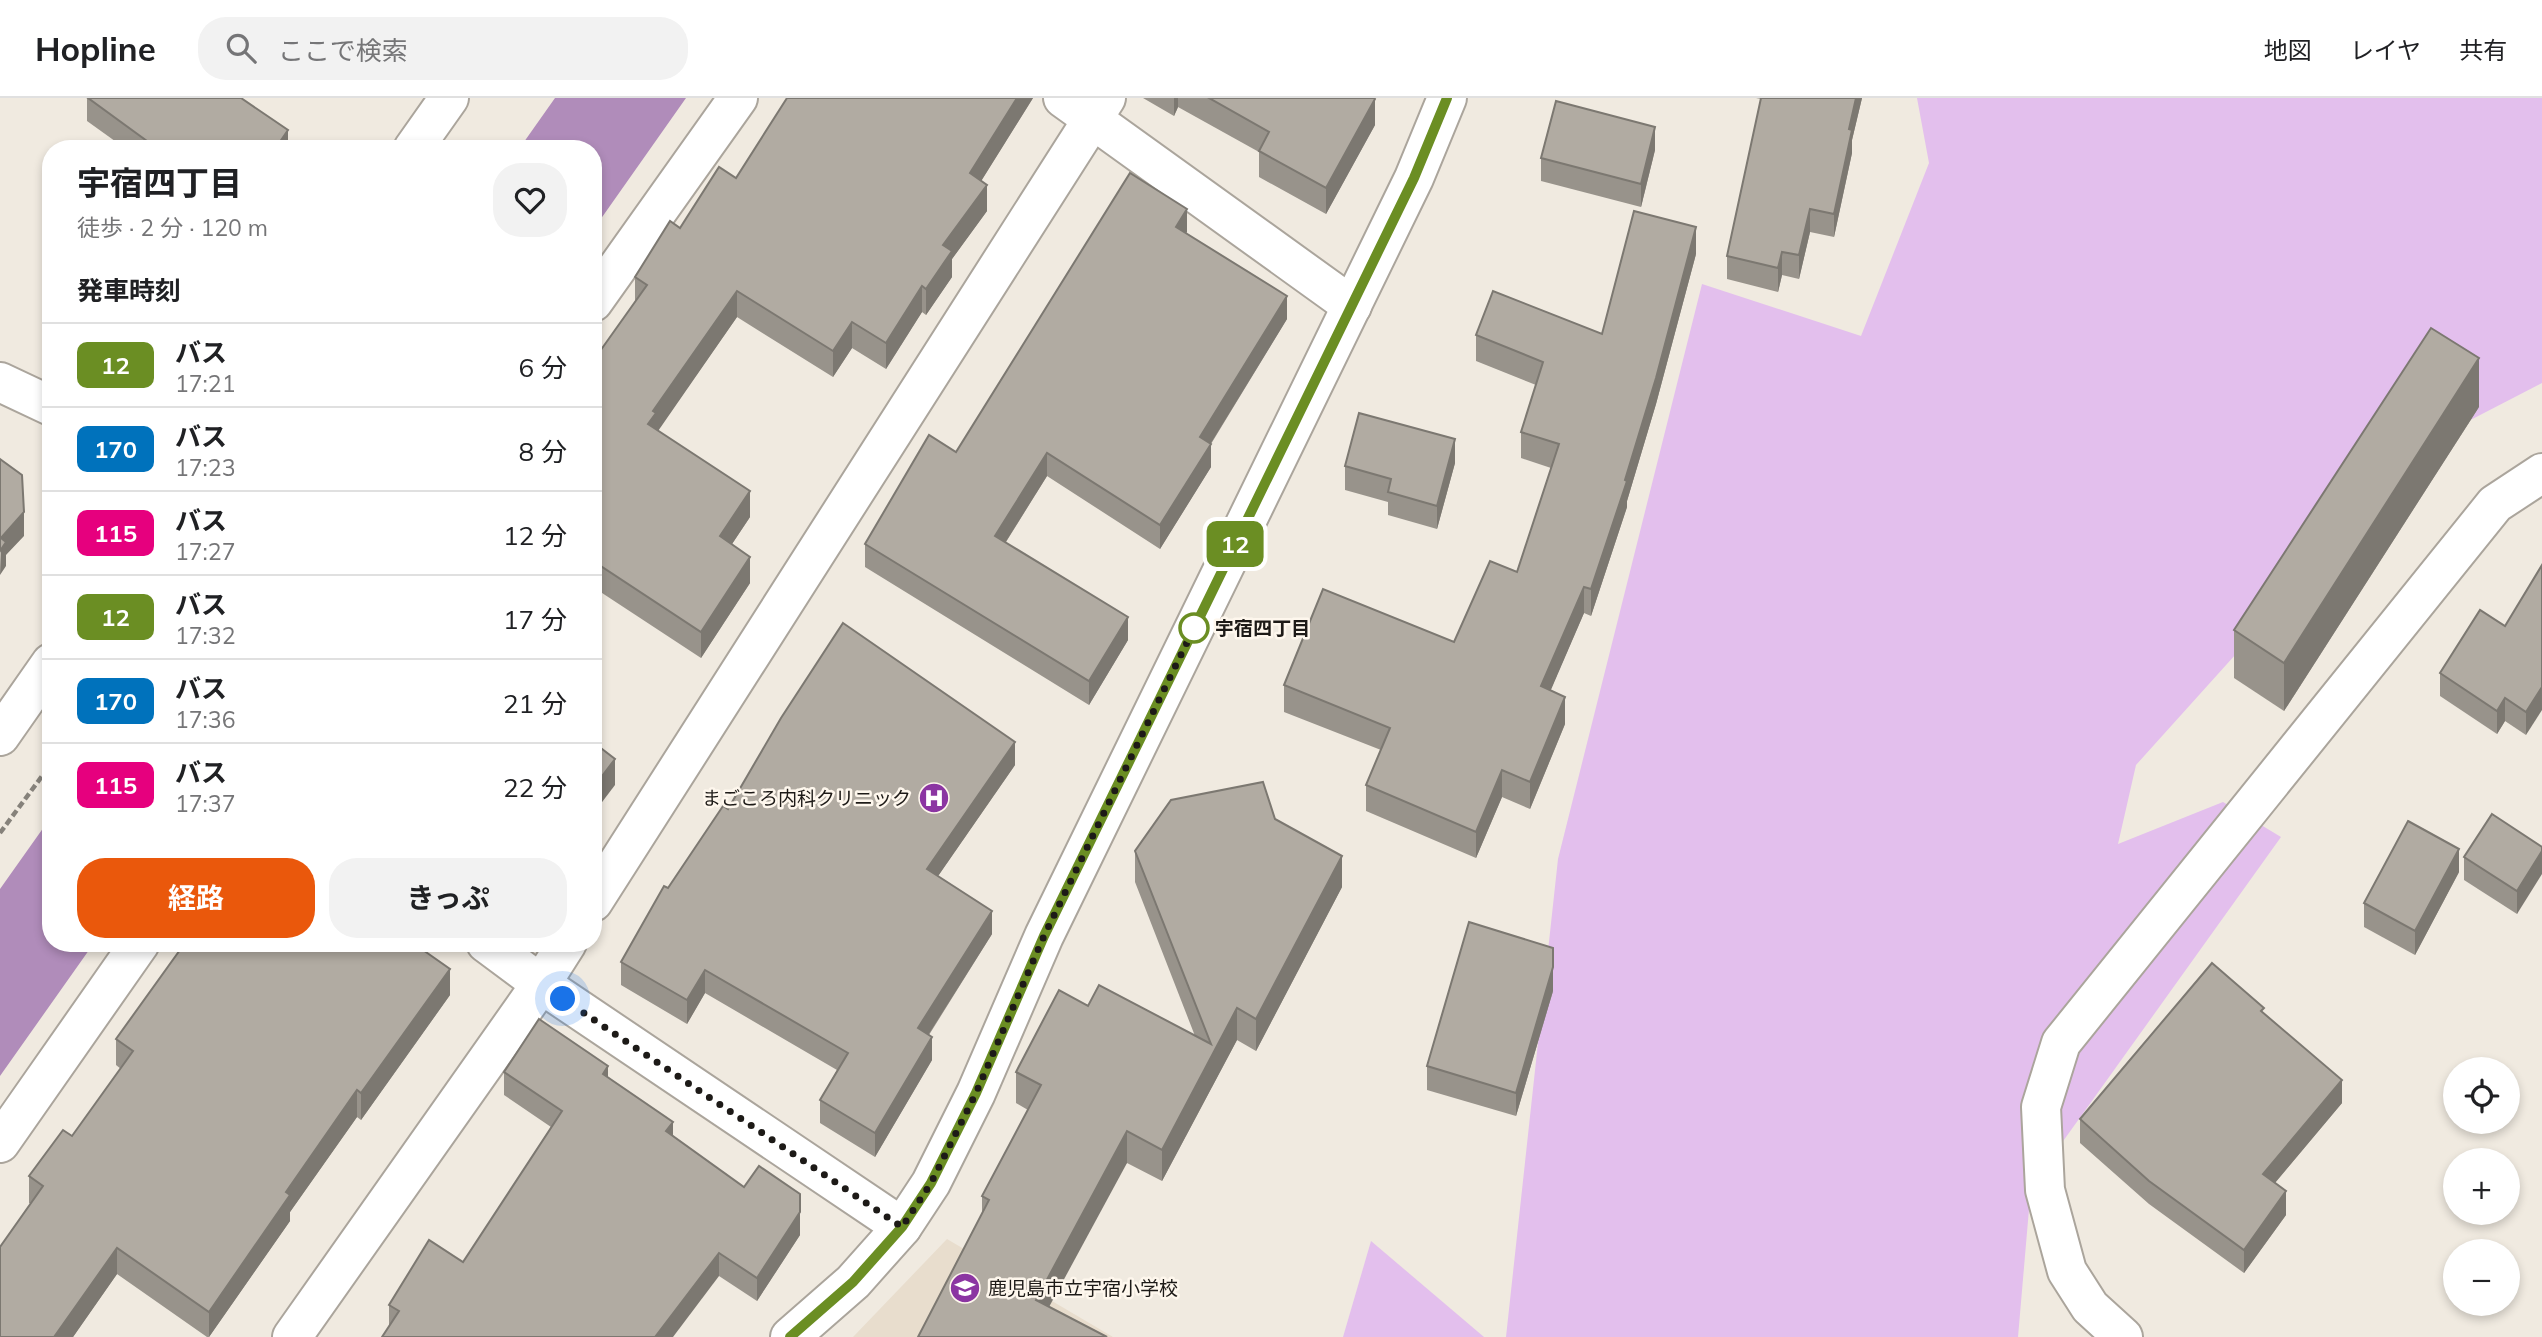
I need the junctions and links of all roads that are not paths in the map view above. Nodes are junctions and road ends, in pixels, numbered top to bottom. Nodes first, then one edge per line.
1 (449, 98) edge
2 (738, 98) edge
3 (1450, 99) edge
4 (1087, 105) edge
5 (419, 140) edge
6 (602, 289) edge
7 (1352, 306) junction
8 (0, 382) edge
9 (42, 402) edge
10 (2542, 473) edge
11 (42, 676) edge
12 (0, 736) edge
13 (602, 887) edge
14 (134, 952) edge
15 (497, 952) edge
16 (561, 952) edge
17 (541, 984) junction
18 (0, 1143) edge
19 (902, 1227) junction
20 (292, 1337) edge
21 (790, 1337) edge
22 (2123, 1337) edge

1 - 5 street
2 - 6 street
3 - 7 street
4 - 7 street
4 - 13 street
7 - 19 street
8 - 9 street
10 - 22 street
11 - 12 street
14 - 18 street
15 - 17 street
16 - 17 street
17 - 19 street
17 - 20 street
19 - 21 street

